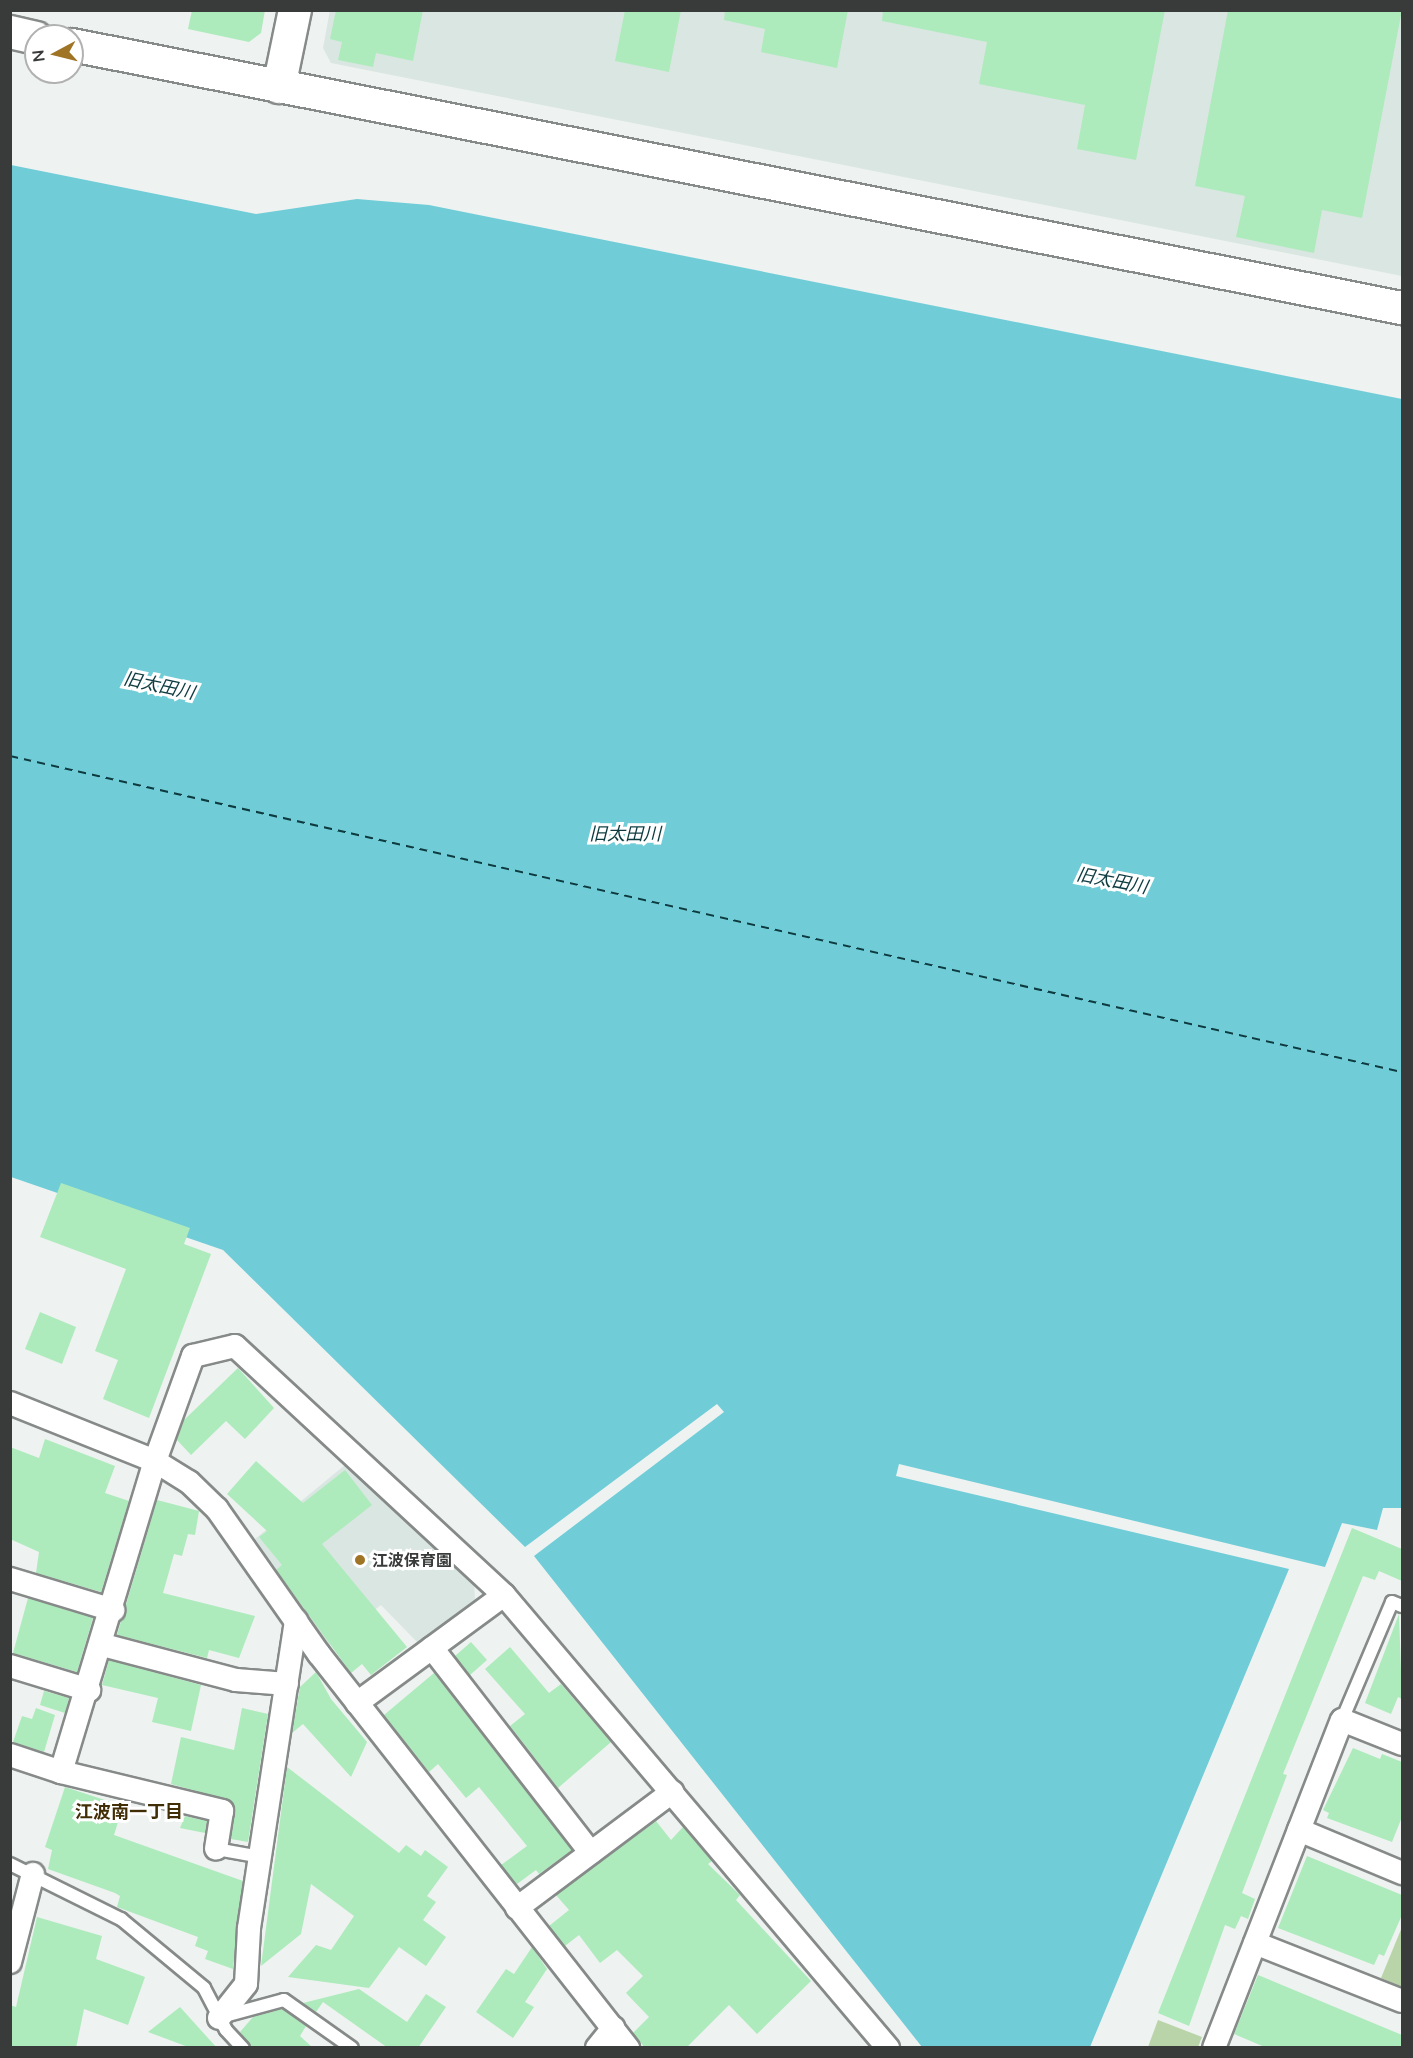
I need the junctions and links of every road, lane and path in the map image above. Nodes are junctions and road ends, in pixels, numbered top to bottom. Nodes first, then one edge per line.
1 (295, 10) edge
2 (84, 47) edge
3 (279, 87) junction
4 (1402, 308) edge
5 (10, 1403) edge
6 (154, 1461) junction
7 (10, 1579) edge
8 (504, 1595) junction
9 (1402, 1606) edge
10 (113, 1610) junction
11 (296, 1621) junction
12 (103, 1645) junction
13 (432, 1648) junction
14 (10, 1666) edge
15 (287, 1684) junction
16 (89, 1690) junction
17 (357, 1703) junction
18 (1342, 1720) junction
19 (1402, 1744) edge
20 (10, 1755) edge
21 (61, 1772) junction
22 (672, 1792) junction
23 (1299, 1830) junction
24 (216, 1849) joint
25 (591, 1853) junction
26 (261, 1857) junction
27 (10, 1864) edge
28 (1402, 1873) edge
29 (33, 1874) junction
30 (518, 1908) junction
31 (1255, 1943) junction
32 (10, 1962) edge
33 (1402, 2001) edge
34 (219, 2018) junction
35 (613, 2028) junction
36 (243, 2048) edge
37 (352, 2048) edge
38 (597, 2048) edge
39 (628, 2048) edge
40 (888, 2048) edge
41 (1214, 2048) edge

1 - 3 street
2 - 3 street
3 - 4 street
5 - 6 street
6 - 8 street
6 - 10 street
6 - 11 street
7 - 10 street
8 - 13 street
8 - 22 street
9 - 18 lane
10 - 12 street
11 - 15 street
11 - 17 street
12 - 15 street
12 - 16 street
13 - 17 street
13 - 25 street
14 - 16 street
15 - 26 street
16 - 21 street
17 - 30 street
18 - 19 street
18 - 23 street
20 - 21 street
21 - 24 street
22 - 25 street
22 - 40 street
23 - 28 street
23 - 31 street
24 - 26 lane
25 - 30 street
26 - 34 street
27 - 29 lane
29 - 32 street
29 - 34 lane
30 - 35 street
31 - 33 street
31 - 41 street
34 - 36 lane
34 - 37 lane
35 - 38 street
35 - 39 street

